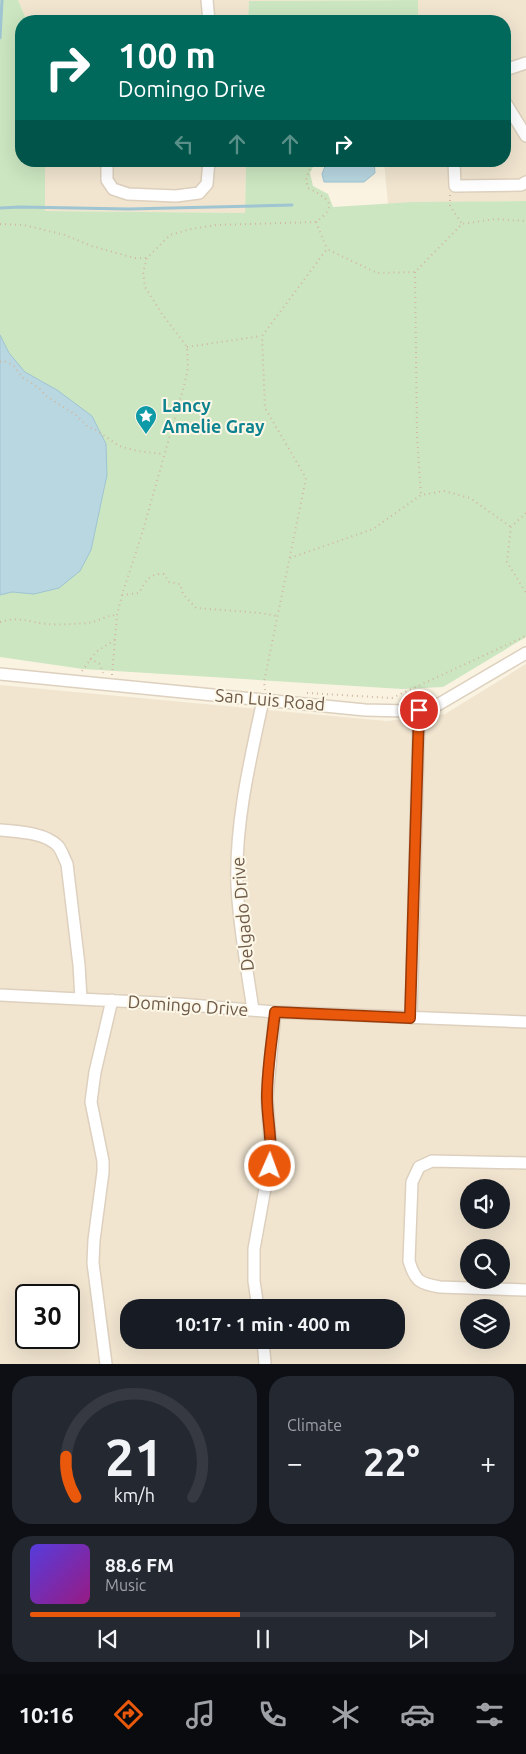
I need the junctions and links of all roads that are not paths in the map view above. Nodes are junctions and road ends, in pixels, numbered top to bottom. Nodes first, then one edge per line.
1 (207, 0) edge
2 (208, 15) edge
3 (526, 63) edge
4 (511, 68) edge
5 (511, 112) edge
6 (526, 136) edge
7 (107, 167) edge
8 (208, 167) edge
9 (454, 167) edge
10 (526, 182) edge
11 (526, 653) edge
12 (0, 674) edge
13 (264, 695) junction
14 (419, 710) junction
15 (0, 830) edge
16 (0, 995) edge
17 (81, 999) junction
18 (112, 1000) junction
19 (253, 1010) junction
20 (275, 1012) junction
21 (410, 1018) junction
22 (526, 1022) edge
23 (526, 1164) edge
24 (526, 1290) edge
25 (257, 1299) edge
26 (264, 1349) edge
27 (106, 1364) edge
28 (266, 1364) edge

1 - 2 street
3 - 4 street
5 - 6 street
7 - 8 street
9 - 10 street
11 - 14 street, San Luis Road
12 - 13 street, San Luis Road
13 - 14 street, San Luis Road
13 - 19 street, Delgado Drive
14 - 21 street
15 - 17 street
16 - 17 street, Domingo Drive
17 - 18 street, Domingo Drive
18 - 19 street, Domingo Drive
18 - 27 street
19 - 20 street, Domingo Drive
20 - 21 street, Domingo Drive
20 - 25 street
21 - 22 street, Domingo Drive
23 - 24 street
26 - 28 street

